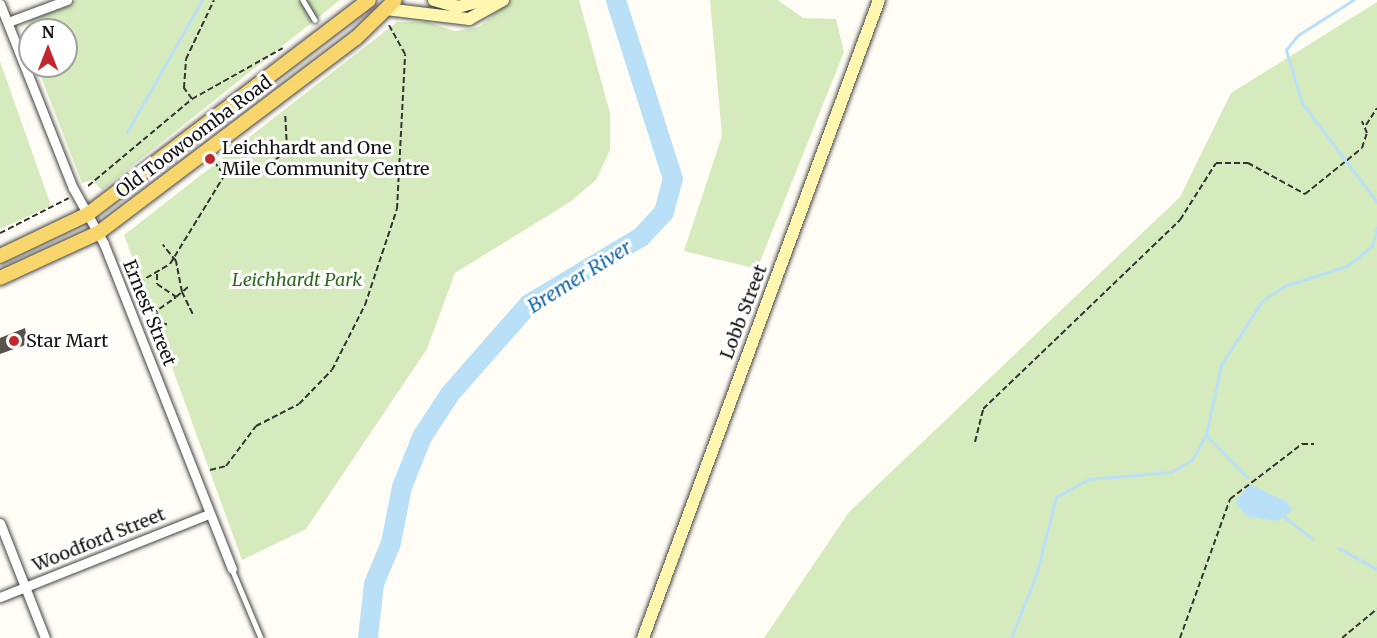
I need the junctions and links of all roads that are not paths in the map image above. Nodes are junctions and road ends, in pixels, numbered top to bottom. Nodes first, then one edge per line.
1 (67, 0) edge
2 (303, 0) edge
3 (369, 0) edge
4 (434, 0) edge
5 (485, 0) edge
6 (503, 0) edge
7 (879, 0) edge
8 (0, 4) edge
9 (390, 5) edge
10 (315, 20) dead end
11 (8, 22) junction
12 (88, 214) junction
13 (98, 233) junction
14 (0, 256) edge
15 (0, 278) edge
16 (209, 514) junction
17 (0, 523) edge
18 (232, 569) joint
19 (25, 587) junction
20 (0, 597) edge
21 (45, 638) edge
22 (261, 638) edge
23 (643, 638) edge

1 - 11 street
2 - 10 lane
3 - 12 main road, Old Toowoomba Road
4 - 5 main road
6 - 9 main road
7 - 23 main road, Lobb Street
8 - 11 street, Ernest Street
9 - 13 main road, Old Toowoomba Road
11 - 12 street, Ernest Street
12 - 13 street, Ernest Street
12 - 14 main road, Old Toowoomba Road
13 - 15 main road, Old Toowoomba Road
13 - 16 street, Ernest Street
16 - 18 street, Ernest Street
16 - 19 street, Woodford Street
17 - 19 street
18 - 22 lane, Ernest Street
19 - 20 street, Woodford Street
19 - 21 street

